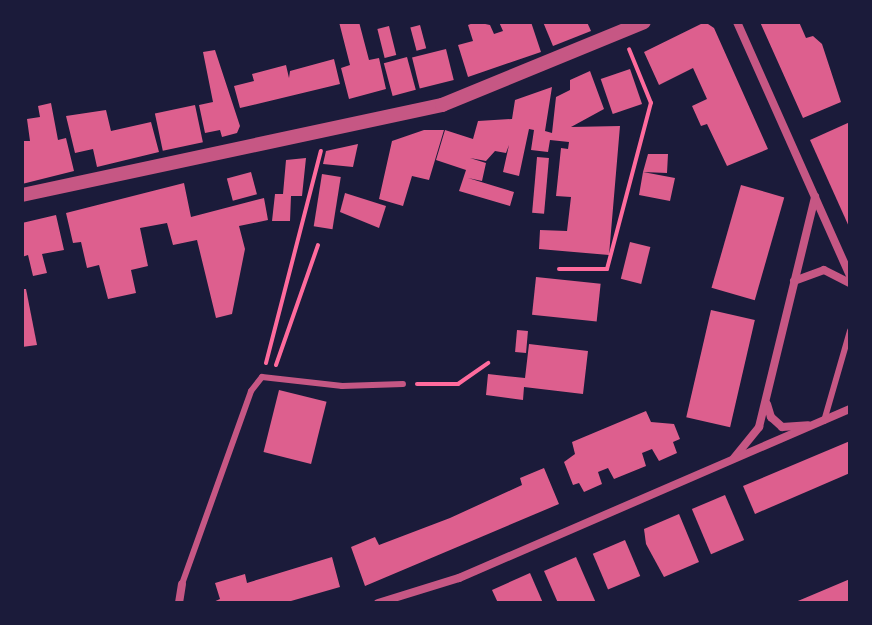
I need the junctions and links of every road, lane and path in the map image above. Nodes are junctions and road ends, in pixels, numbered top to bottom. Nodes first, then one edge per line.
1 (644, 22) edge
2 (737, 22) edge
3 (622, 32) junction
4 (325, 131) junction
5 (22, 195) edge
6 (815, 197) junction
7 (318, 245) dead end
8 (559, 269) dead end
9 (850, 276) edge
10 (794, 281) junction
11 (850, 283) edge
12 (850, 331) edge
13 (488, 363) dead end
14 (273, 375) junction
15 (262, 377) junction
16 (403, 384) joint
17 (767, 395) junction
18 (850, 409) edge
19 (820, 422) junction
20 (731, 461) junction
21 (182, 584) joint
22 (179, 603) edge
23 (378, 603) edge

1 - 3 street
2 - 6 street
3 - 4 street
3 - 8 path
4 - 5 street
4 - 15 path
6 - 9 street
6 - 10 street
7 - 14 path
10 - 11 street
10 - 17 street
12 - 19 lane
13 - 16 path
14 - 15 lane
14 - 16 lane
15 - 21 lane
17 - 19 street
17 - 20 street
18 - 19 street
19 - 20 street
20 - 23 street
21 - 22 street

